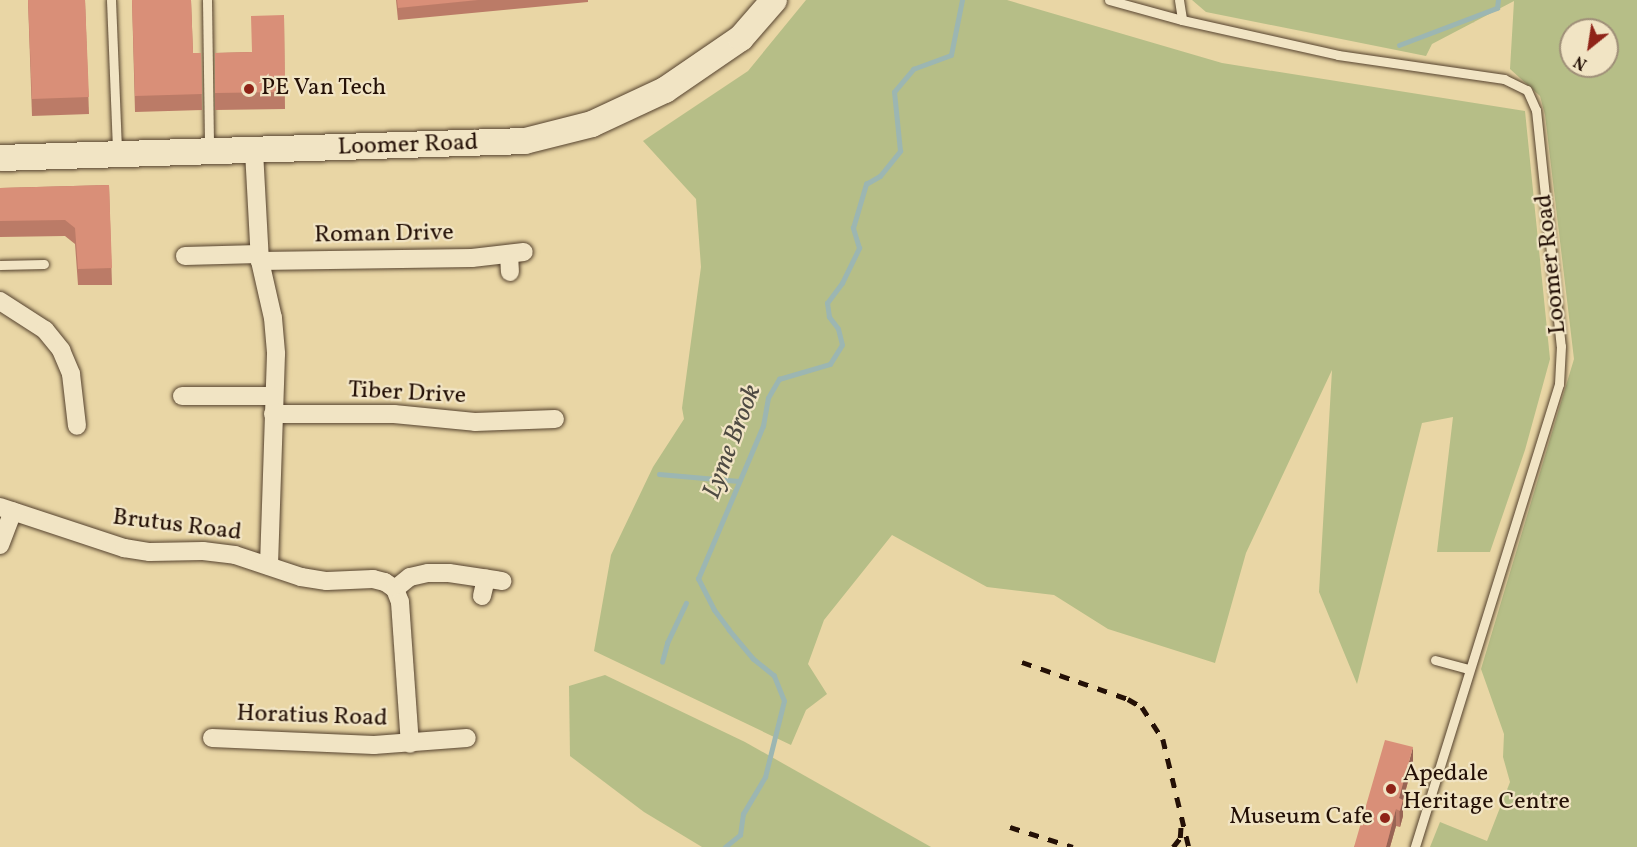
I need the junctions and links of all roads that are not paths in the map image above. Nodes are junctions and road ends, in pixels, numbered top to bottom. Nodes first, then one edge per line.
1 (111, 0) edge
2 (207, 0) edge
3 (774, 0) edge
4 (1110, 0) edge
5 (1179, 0) edge
6 (1182, 20) junction
7 (209, 151) junction
8 (254, 151) junction
9 (117, 154) junction
10 (0, 158) edge
11 (185, 256) dead end
12 (260, 257) junction
13 (514, 259) dead end
14 (44, 264) dead end
15 (0, 265) edge
16 (0, 301) edge
17 (182, 396) dead end
18 (273, 405) junction
19 (544, 425) dead end
20 (77, 426) dead end
21 (7, 509) edge
22 (0, 545) edge
23 (269, 566) junction
24 (395, 589) junction
25 (482, 596) dead end
26 (1435, 660) dead end
27 (1469, 669) junction
28 (212, 738) dead end
29 (467, 738) dead end
30 (410, 744) junction
31 (1415, 847) edge

1 - 9 lane
2 - 7 lane
3 - 8 street, Loomer Road
4 - 6 lane, Loomer Road
5 - 6 lane
6 - 27 lane, Loomer Road
7 - 8 street, Loomer Road
7 - 9 street, Loomer Road
8 - 12 street
9 - 10 street, Loomer Road
11 - 12 street, Roman Drive
12 - 13 street, Roman Drive
12 - 18 street
14 - 15 lane
16 - 20 street
17 - 18 street, Tiber Drive
18 - 19 street, Tiber Drive
18 - 23 street
21 - 22 street
21 - 23 street, Brutus Road
23 - 24 street, Brutus Road
24 - 25 street
24 - 30 street, Horatius Road
26 - 27 lane
27 - 31 lane, Loomer Road
28 - 30 street, Horatius Road
29 - 30 street, Horatius Road

